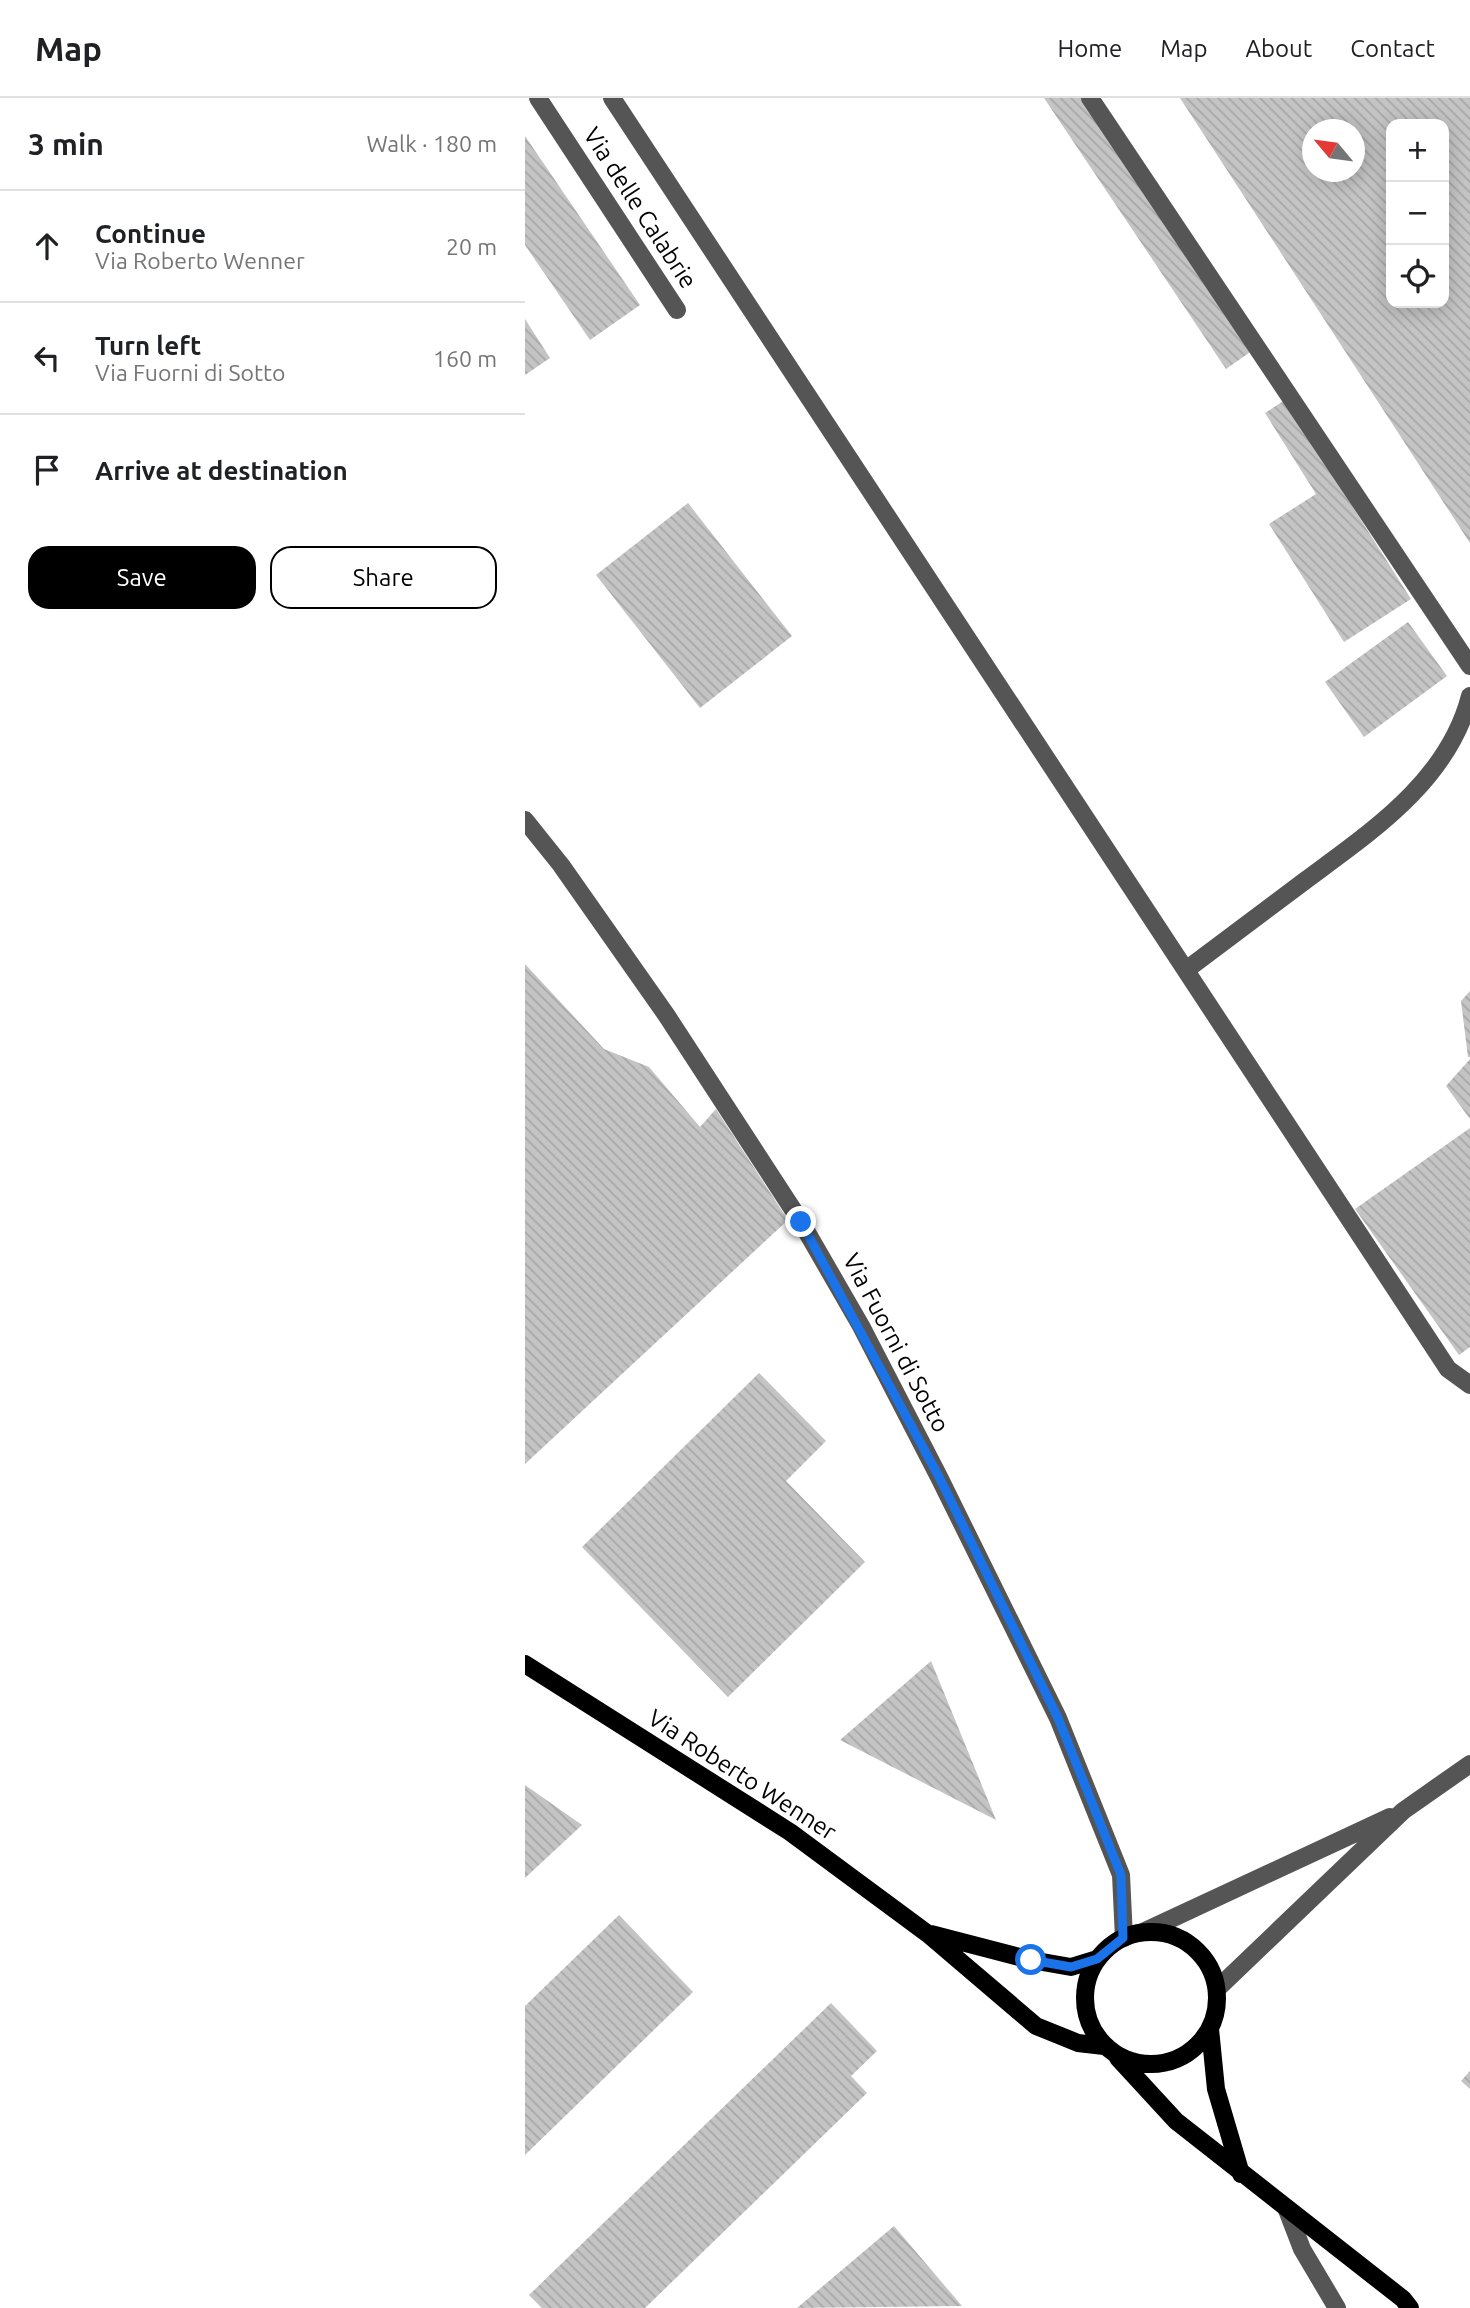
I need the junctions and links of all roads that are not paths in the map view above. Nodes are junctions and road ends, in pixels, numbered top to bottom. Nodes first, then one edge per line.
1 (538, 98) edge
2 (612, 98) edge
3 (1090, 98) edge
4 (677, 310) dead end
5 (1470, 666) edge
6 (1470, 696) edge
7 (525, 820) edge
8 (1186, 970) junction
9 (1470, 1385) edge
10 (525, 1664) edge
11 (1470, 1764) edge
12 (1403, 1811) junction
13 (1143, 1932) junction
14 (928, 1934) junction
15 (1123, 1938) junction
16 (1097, 1959) junction
17 (1217, 1989) junction
18 (1210, 2029) junction
19 (1110, 2051) junction
20 (1241, 2174) junction
21 (1287, 2210) junction
22 (1337, 2308) edge
23 (1410, 2308) edge

1 - 4 street, Via delle Calabrie
2 - 8 street
3 - 5 street
6 - 8 street
7 - 15 street, Via Fuorni di Sotto
8 - 9 street
10 - 14 main road, Via Roberto Wenner
11 - 12 street
12 - 13 street
12 - 17 street
13 - 15 main road
13 - 17 main road
14 - 16 main road, Via Roberto Wenner
14 - 19 main road, Via Roberto Wenner
15 - 16 main road
16 - 19 main road
17 - 18 main road
18 - 19 main road
18 - 20 main road
19 - 20 main road
20 - 21 main road
21 - 22 street
21 - 23 main road

